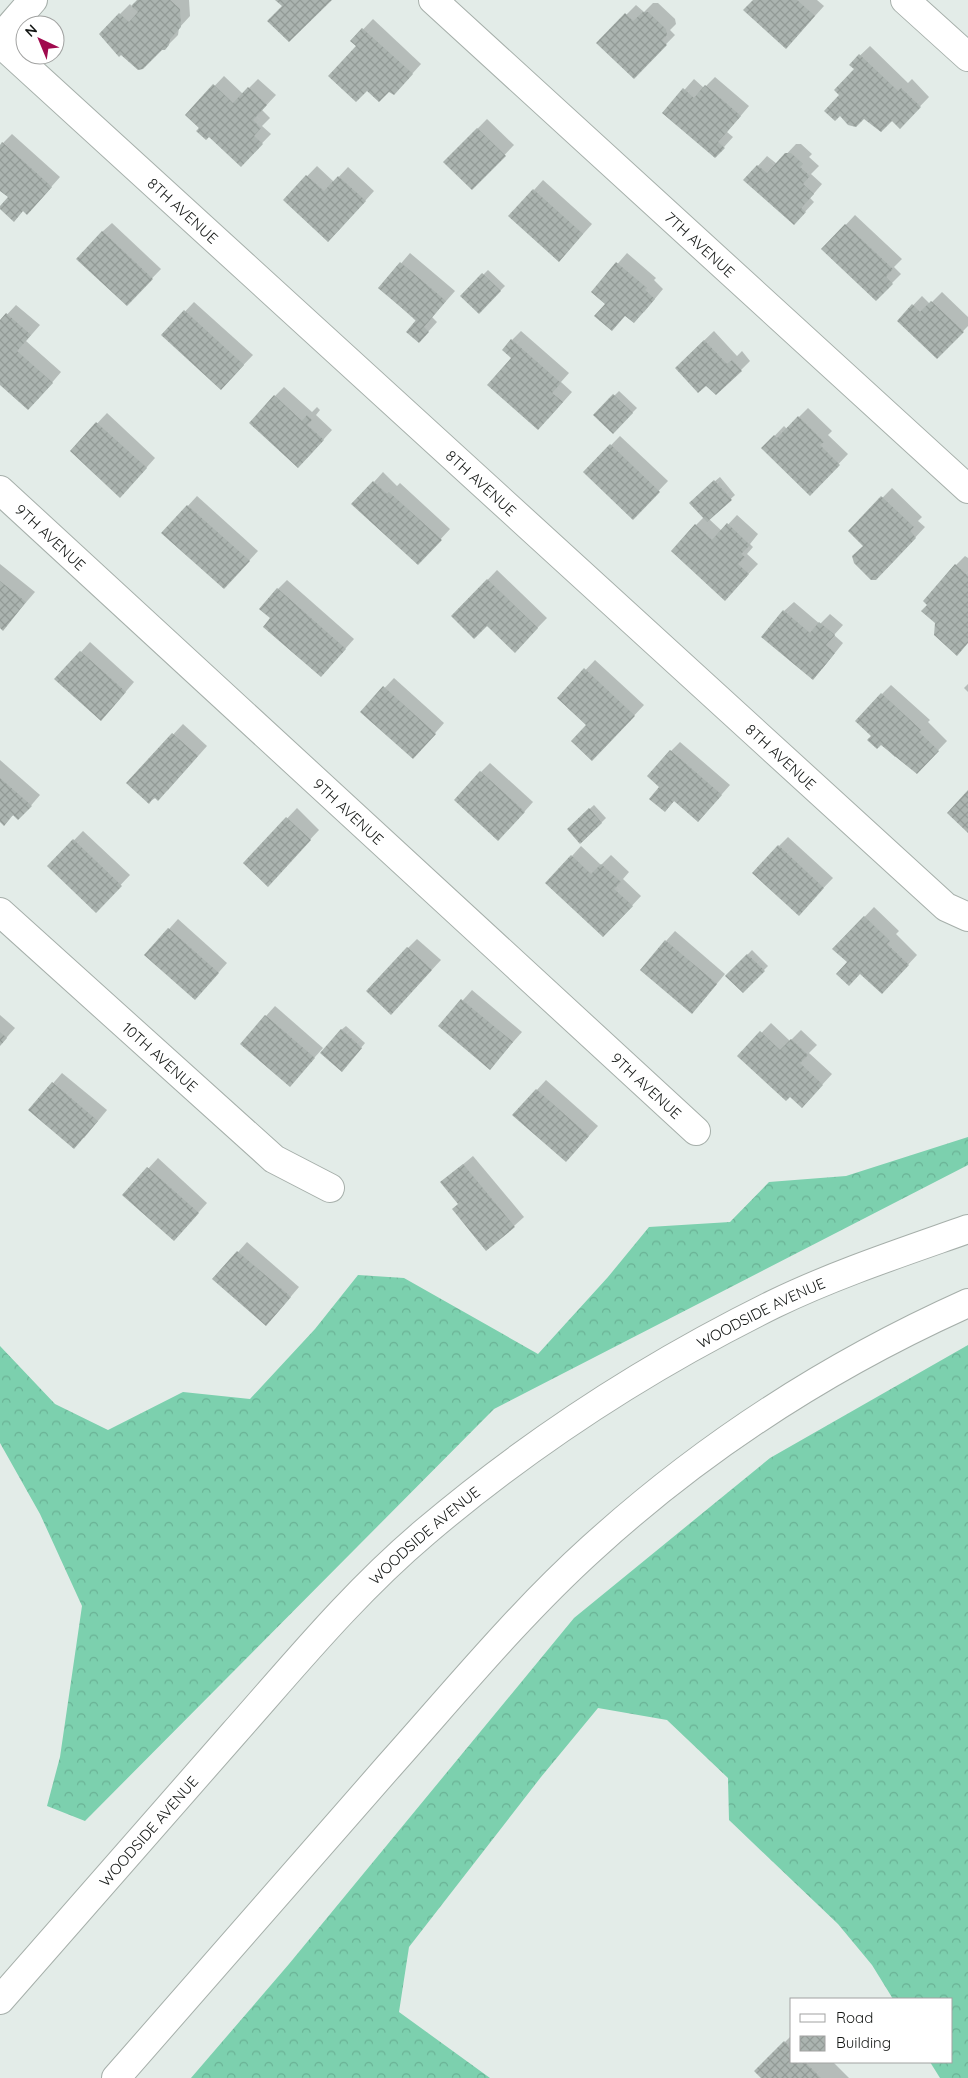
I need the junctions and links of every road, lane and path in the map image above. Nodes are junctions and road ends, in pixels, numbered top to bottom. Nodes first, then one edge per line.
1 (33, 0) edge
2 (433, 0) edge
3 (905, 0) edge
4 (0, 38) edge
5 (0, 43) edge
6 (968, 57) edge
7 (968, 489) edge
8 (0, 490) edge
9 (0, 912) edge
10 (968, 917) edge
11 (696, 1130) dead end
12 (330, 1188) dead end
13 (968, 1229) edge
14 (968, 1302) edge
15 (0, 2000) edge
16 (116, 2078) edge

1 - 4 street
2 - 7 street, 7TH AVENUE
3 - 6 street
5 - 10 street, 8TH AVENUE
8 - 11 street, 9TH AVENUE
9 - 12 street, 10TH AVENUE
13 - 15 street, WOODSIDE AVENUE
14 - 16 street

